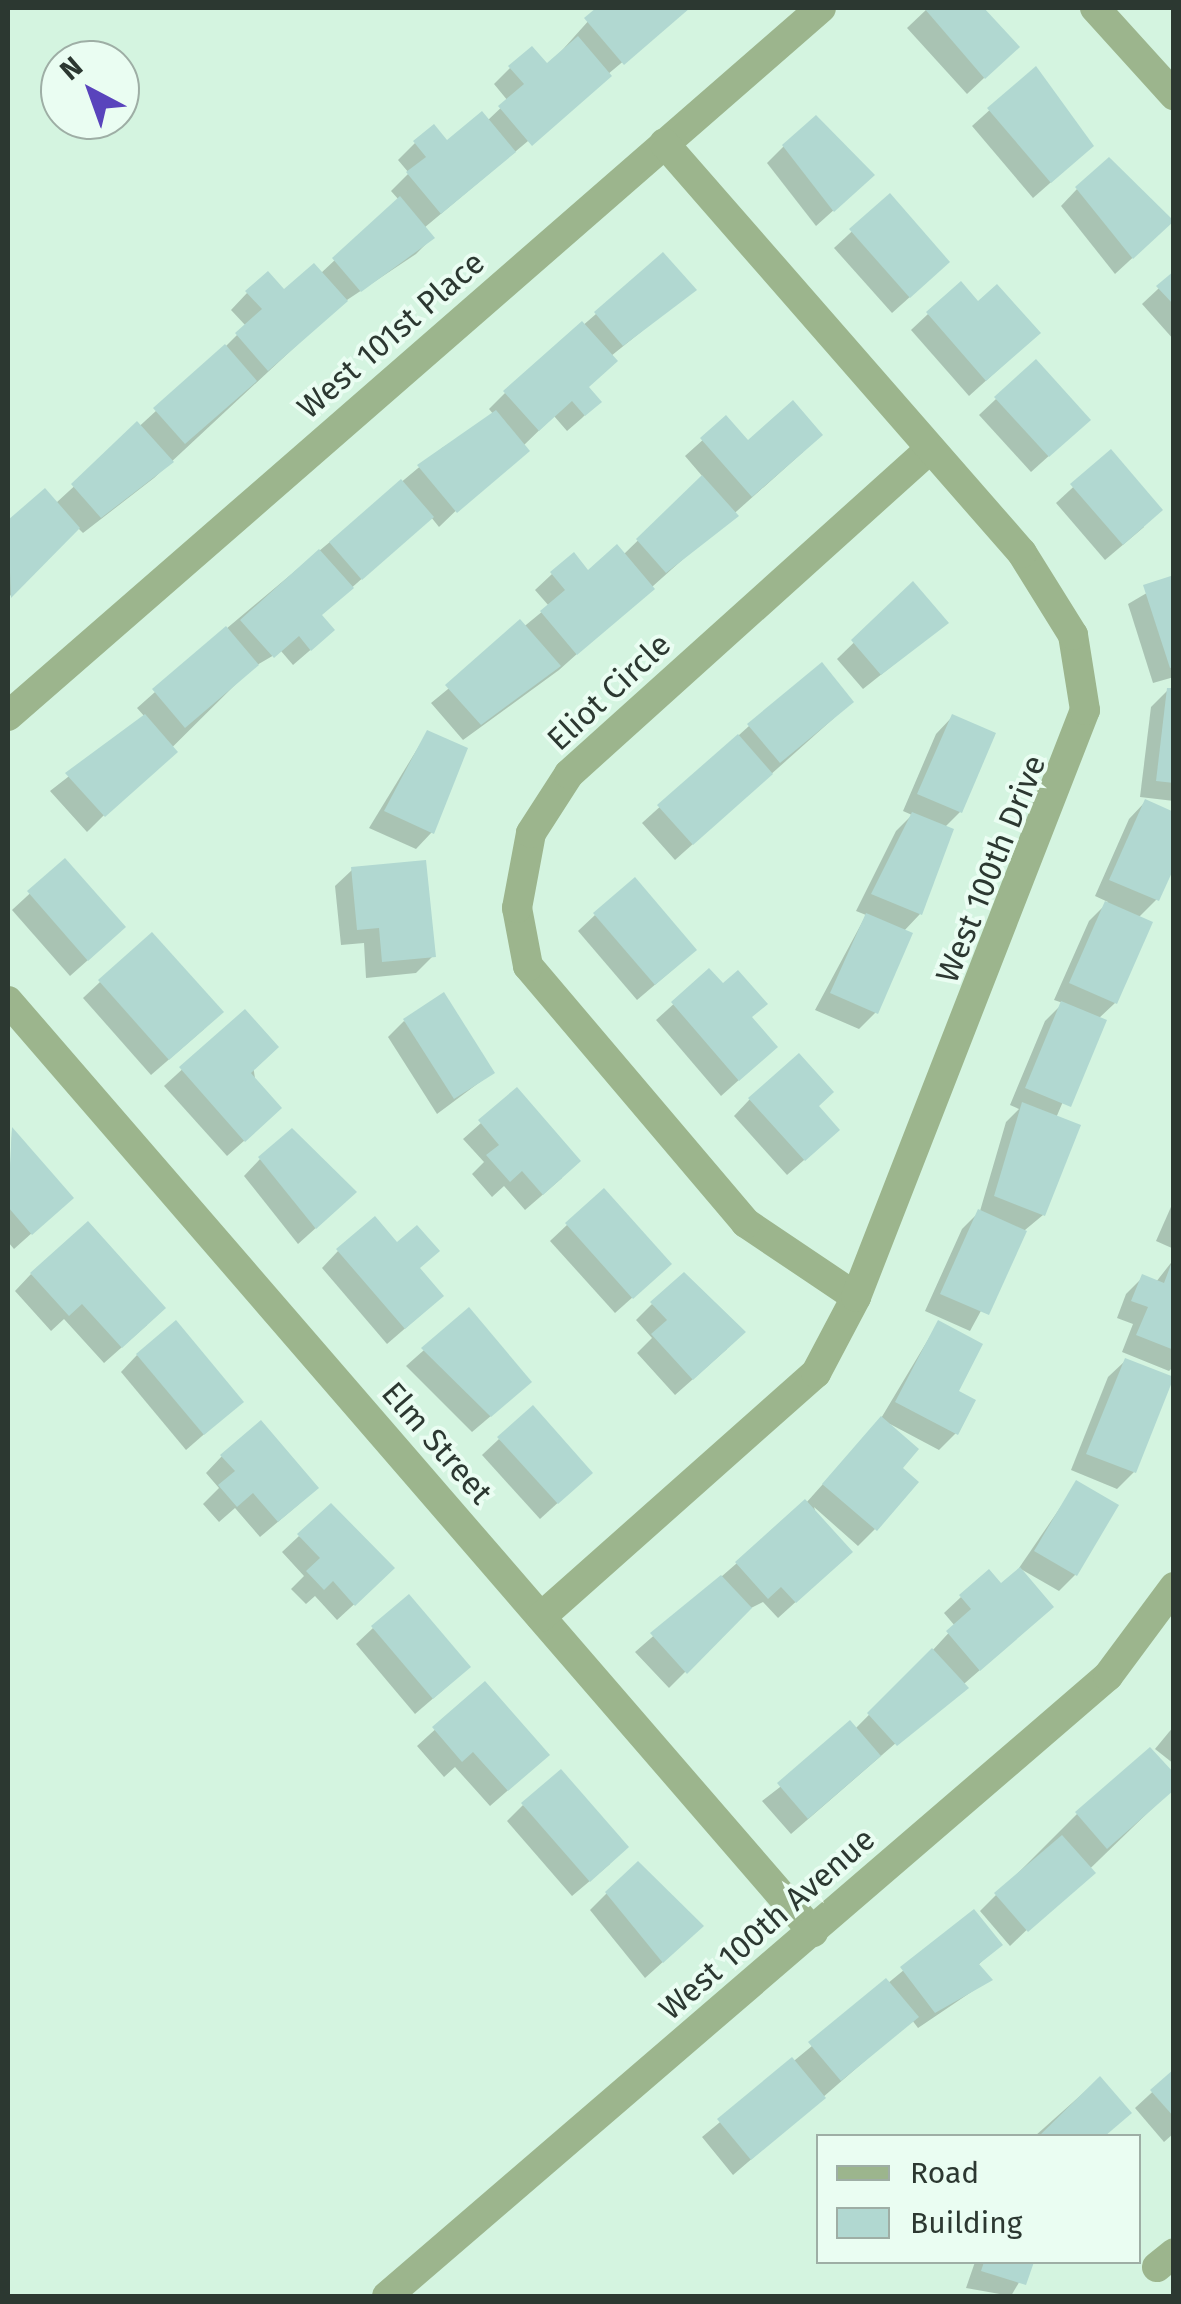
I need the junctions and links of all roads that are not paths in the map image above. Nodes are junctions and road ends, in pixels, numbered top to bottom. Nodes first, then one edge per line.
1 (820, 8) edge
2 (1095, 8) edge
3 (1174, 95) edge
4 (664, 142) junction
5 (930, 449) junction
6 (8, 716) edge
7 (8, 1001) edge
8 (856, 1297) junction
9 (1174, 1586) edge
10 (542, 1617) junction
11 (813, 1932) junction
12 (386, 2296) edge

1 - 4 street, West 101st Place
2 - 3 street
4 - 5 street, West 100th Drive
4 - 6 street, West 101st Place
5 - 8 street, West 100th Drive
5 - 8 street, Eliot Circle
7 - 10 street, Elm Street
8 - 10 street, West 100th Drive
9 - 11 street, West 100th Avenue
10 - 11 street, Elm Street
11 - 12 street, West 100th Avenue

